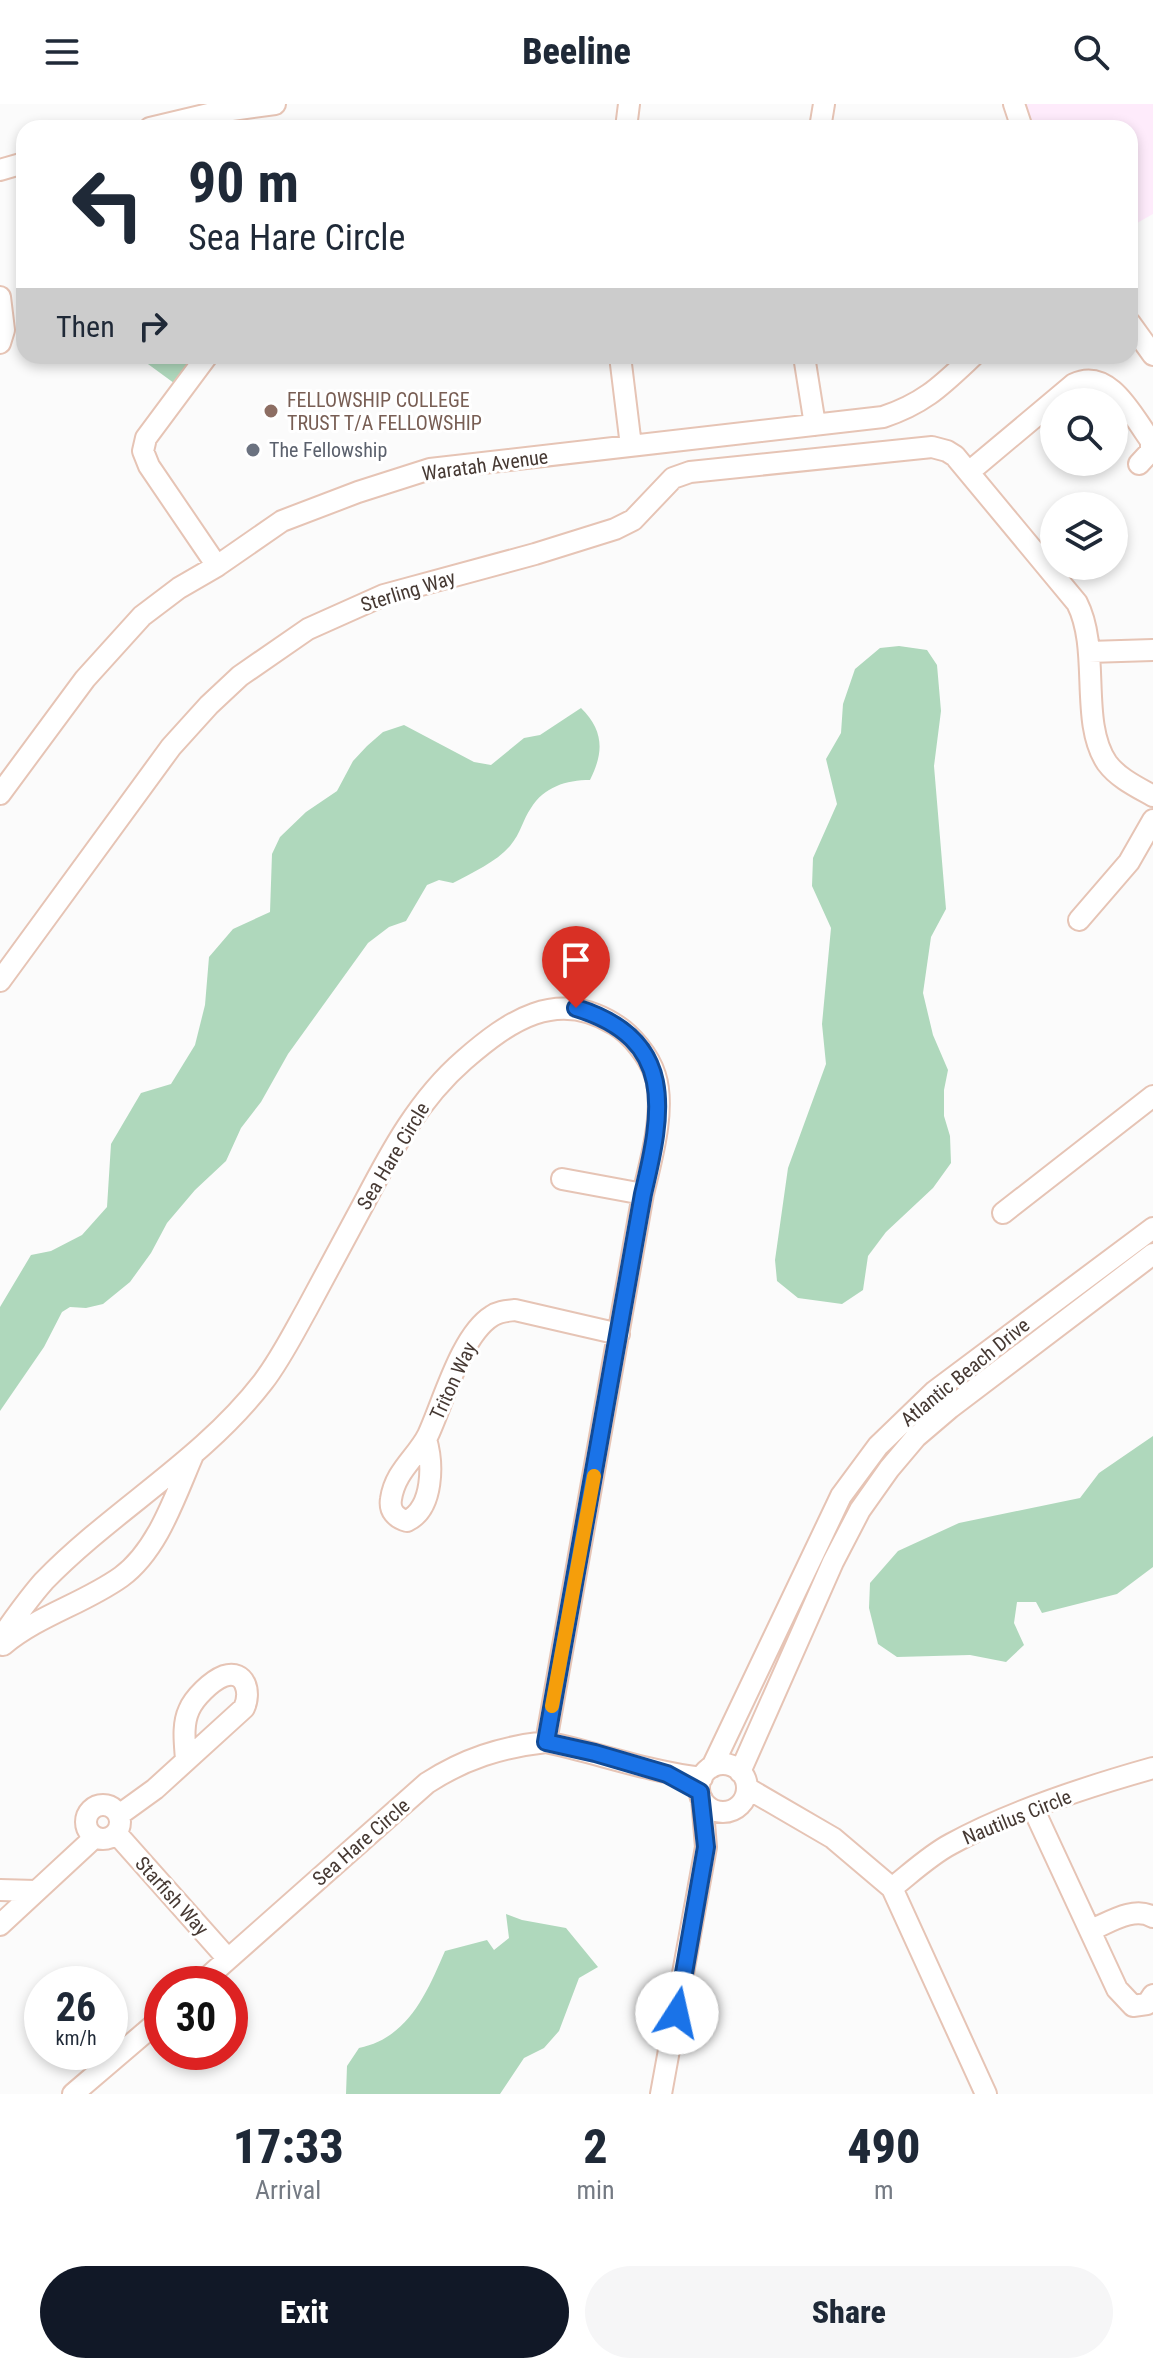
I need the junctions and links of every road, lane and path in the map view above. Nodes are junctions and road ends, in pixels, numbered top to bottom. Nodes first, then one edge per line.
1 (275, 104) edge
2 (219, 120) edge
3 (0, 297) edge
4 (1138, 334) edge
5 (0, 343) edge
6 (1153, 355) edge
7 (201, 364) edge
8 (621, 364) edge
9 (805, 364) edge
10 (964, 364) edge
11 (815, 425) junction
12 (631, 446) junction
13 (1139, 464) dead end
14 (969, 472) junction
15 (217, 566) junction
16 (1153, 650) edge
17 (1089, 652) junction
18 (0, 794) edge
19 (1153, 796) edge
20 (1153, 820) edge
21 (1079, 920) dead end
22 (0, 981) edge
23 (1153, 1096) edge
24 (562, 1179) dead end
25 (643, 1194) junction
26 (1003, 1213) dead end
27 (1153, 1228) edge
28 (1153, 1254) edge
29 (1116, 1269) junction
30 (619, 1334) junction
31 (935, 1391) junction
32 (950, 1408) junction
33 (426, 1439) dead end
34 (193, 1455) junction
35 (824, 1558) junction
36 (0, 1639) edge
37 (0, 1648) edge
38 (546, 1742) junction
39 (186, 1760) dead end
40 (1153, 1768) edge
41 (704, 1784) junction
42 (744, 1786) junction
43 (1033, 1808) junction
44 (727, 1812) junction
45 (117, 1824) junction
46 (95, 1837) junction
47 (706, 1847) junction
48 (892, 1888) junction
49 (0, 1890) edge
50 (36, 1891) junction
51 (1153, 1917) edge
52 (0, 1925) edge
53 (1091, 1930) junction
54 (228, 1959) junction
55 (220, 1966) edge
56 (1153, 1995) edge
57 (144, 2033) edge
58 (73, 2094) edge
59 (661, 2094) edge
60 (986, 2094) edge

1 - 2 street
3 - 5 street
4 - 6 street
7 - 15 street
8 - 12 street
9 - 11 street
10 - 11 street, Waratah Avenue
11 - 12 street, Waratah Avenue
12 - 15 street, Waratah Avenue
13 - 14 street
14 - 17 street
14 - 22 street, Sterling Way
15 - 18 street, Waratah Avenue
16 - 17 street
17 - 19 street
20 - 21 street
23 - 26 street
24 - 25 street
25 - 30 street, Sea Hare Circle
25 - 34 street, Sea Hare Circle
27 - 29 street, Atlantic Beach Drive
28 - 29 street, Atlantic Beach Drive
29 - 31 street, Atlantic Beach Drive
29 - 32 street, Atlantic Beach Drive
30 - 33 street, Triton Way
30 - 38 street, Sea Hare Circle
31 - 32 street
31 - 35 street, Atlantic Beach Drive
32 - 35 street, Atlantic Beach Drive
34 - 36 street, Sea Hare Circle
34 - 37 street, Sea Hare Circle
35 - 41 street, Atlantic Beach Drive
35 - 42 street, Atlantic Beach Drive
38 - 41 street, Sea Hare Circle
38 - 54 street, Sea Hare Circle
39 - 45 street
40 - 43 street, Nautilus Circle
41 - 42 street
41 - 44 street, Sea Hare Circle
41 - 47 street
42 - 44 street
42 - 48 street
43 - 48 street, Nautilus Circle
43 - 53 street
44 - 47 street
45 - 46 street
45 - 46 street
45 - 54 street, Starfish Way
46 - 50 street
47 - 59 street
48 - 60 street
49 - 50 street
50 - 52 street
51 - 53 street
53 - 56 street
54 - 55 street, Sea Hare Circle
57 - 58 street

